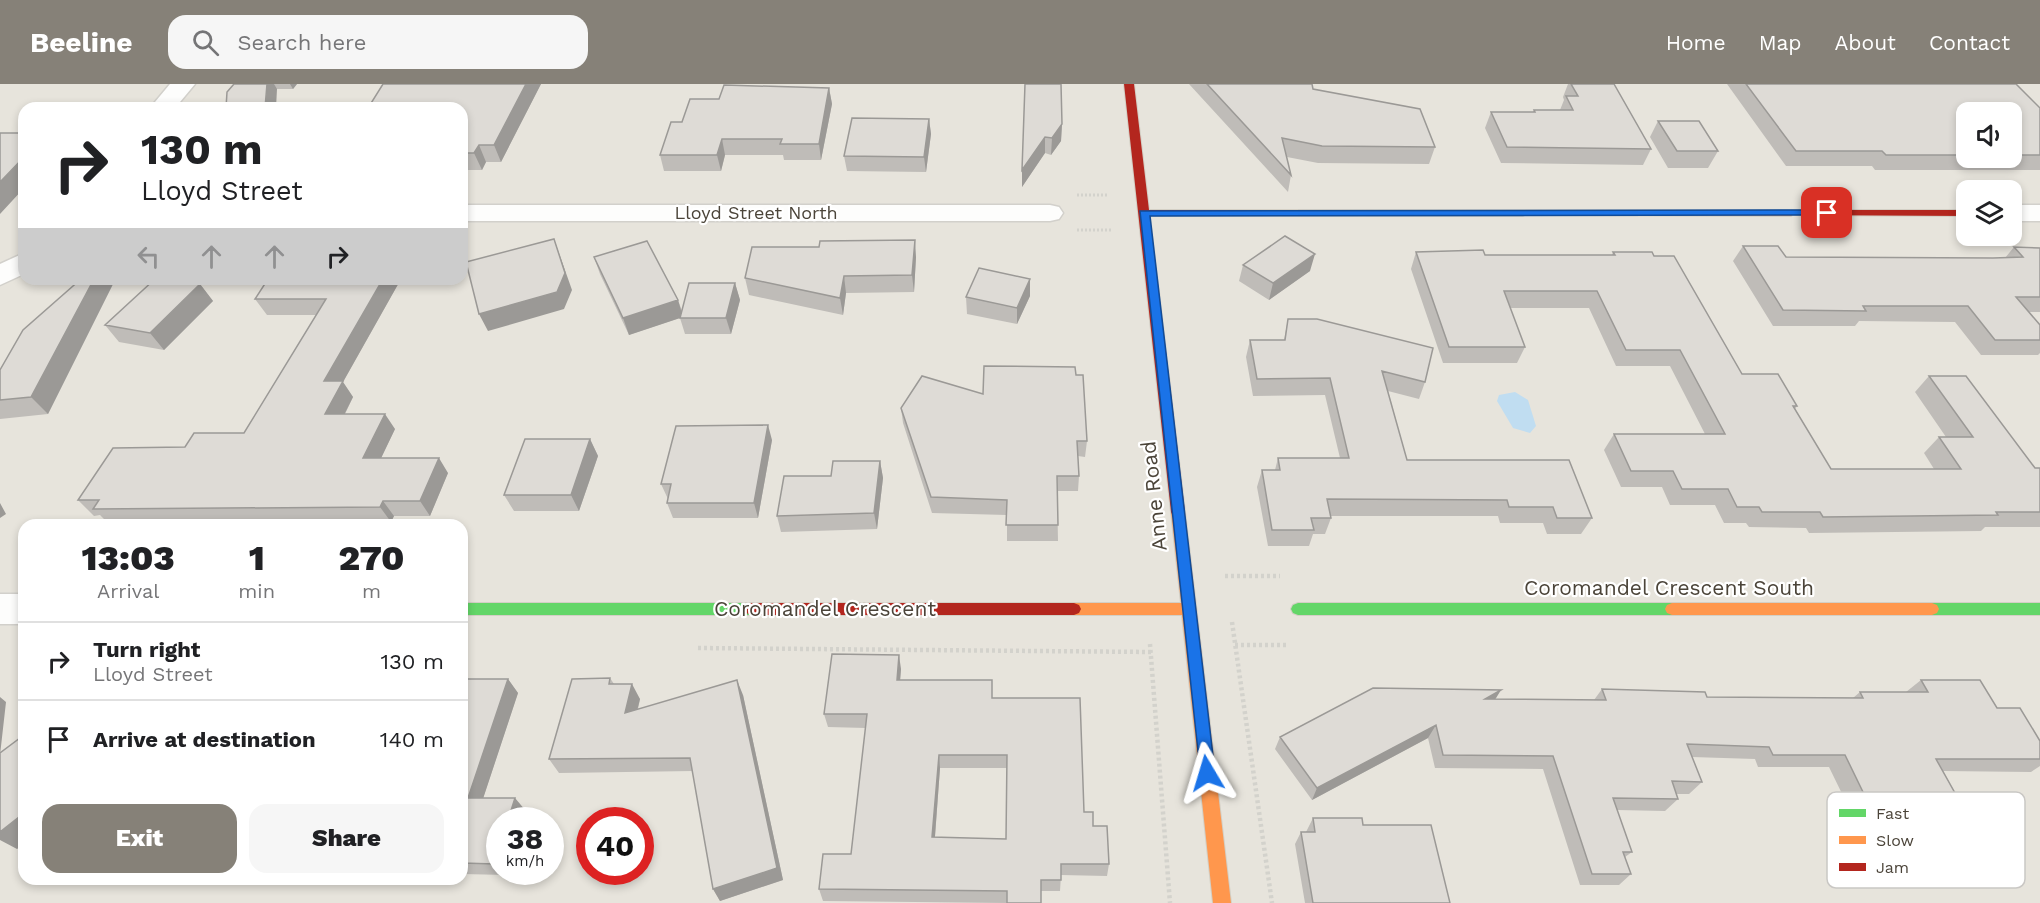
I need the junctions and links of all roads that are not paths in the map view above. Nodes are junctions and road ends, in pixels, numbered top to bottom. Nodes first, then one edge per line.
1 (183, 84) edge
2 (1129, 84) edge
3 (167, 102) edge
4 (468, 213) edge
5 (1050, 213) dead end
6 (1144, 213) junction
7 (1956, 213) edge
8 (2022, 213) edge
9 (2040, 213) edge
10 (18, 266) edge
11 (0, 276) edge
12 (0, 609) edge
13 (18, 609) edge
14 (468, 609) edge
15 (1188, 609) junction
16 (1298, 609) dead end
17 (2040, 609) edge
18 (1222, 903) edge

1 - 3 street
2 - 6 street, Anne Road
4 - 5 street, Lloyd Street North
6 - 7 street
6 - 15 street, Anne Road
8 - 9 street
10 - 11 street
12 - 13 street
14 - 15 street, Coromandel Crescent
15 - 18 street, Anne Road
16 - 17 street, Coromandel Crescent South

